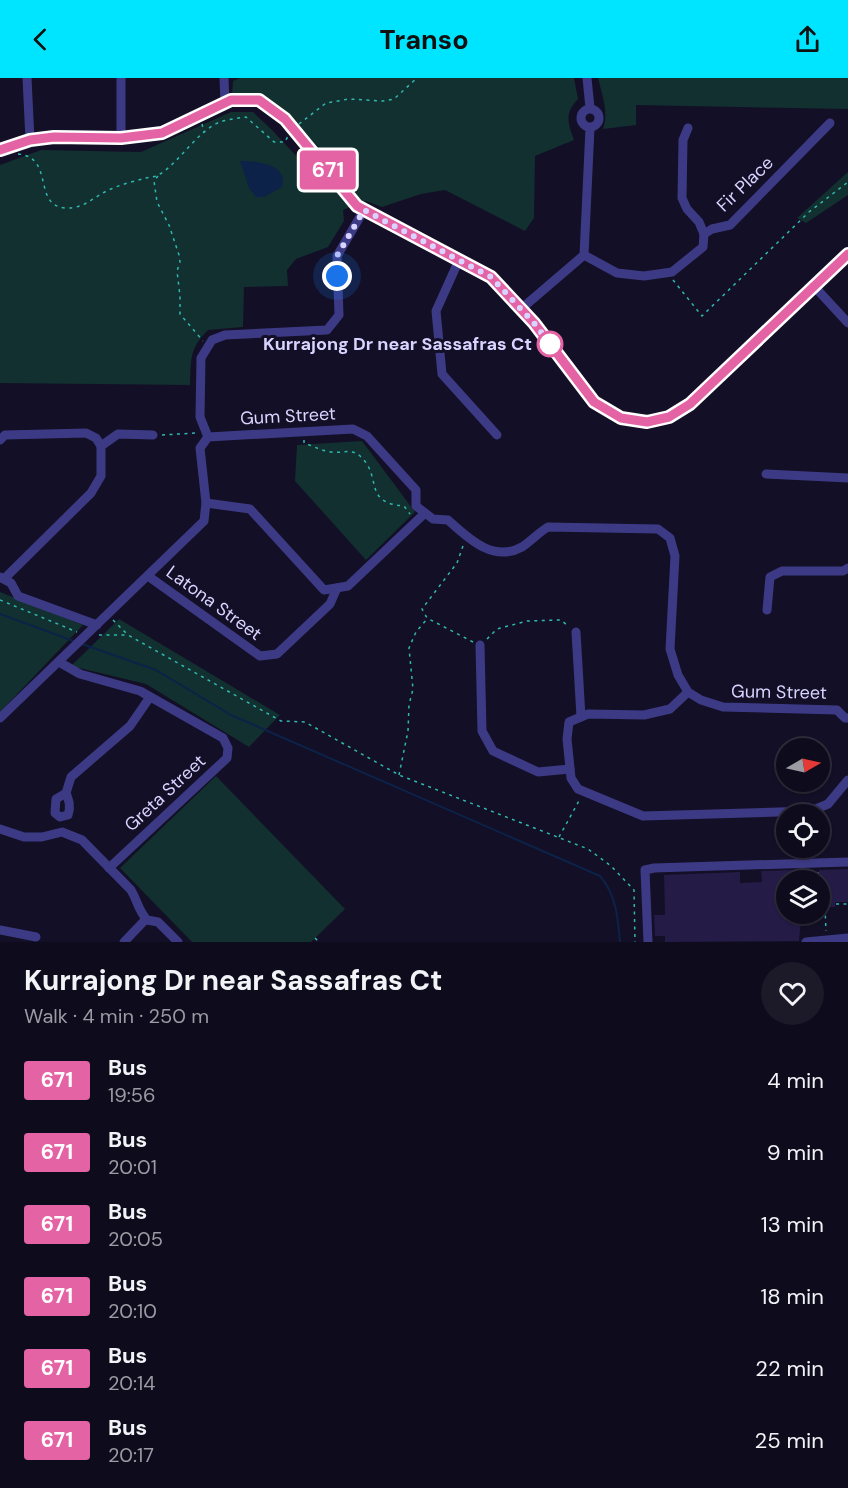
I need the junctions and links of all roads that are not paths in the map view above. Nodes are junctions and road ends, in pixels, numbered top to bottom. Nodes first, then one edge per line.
1 (27, 78) edge
2 (121, 78) edge
3 (224, 78) edge
4 (587, 78) edge
5 (225, 103) junction
6 (830, 123) dead end
7 (688, 128) dead end
8 (121, 138) junction
9 (30, 140) junction
10 (0, 150) edge
11 (364, 210) junction
12 (704, 234) junction
13 (848, 254) edge
14 (584, 255) junction
15 (459, 260) junction
16 (813, 285) junction
17 (520, 309) junction
18 (848, 323) edge
19 (207, 434) junction
20 (153, 435) road end
21 (497, 435) dead end
22 (0, 440) edge
23 (101, 446) junction
24 (766, 474) dead end
25 (848, 478) edge
26 (206, 503) junction
27 (425, 513) junction
28 (846, 569) edge
29 (148, 576) junction
30 (2, 578) edge
31 (337, 588) junction
32 (767, 610) dead end
33 (97, 625) junction
34 (576, 632) road end
35 (480, 645) road end
36 (59, 662) junction
37 (688, 692) junction
38 (150, 697) junction
39 (581, 717) junction
40 (0, 718) edge
41 (848, 718) edge
42 (570, 769) junction
43 (847, 784) edge
44 (66, 793) dead end
45 (0, 829) edge
46 (848, 862) edge
47 (109, 868) junction
48 (146, 919) junction
49 (0, 930) edge
50 (36, 937) dead end
51 (848, 938) edge
52 (124, 942) edge
53 (178, 942) edge
54 (648, 942) edge
55 (806, 942) edge

1 - 9 street
2 - 8 street
3 - 5 street
4 - 14 street
5 - 8 street
5 - 11 street
6 - 12 street, Fir Place
7 - 12 street
8 - 9 street
9 - 10 street
11 - 15 street
11 - 19 street
12 - 14 street
13 - 16 street
14 - 17 street
15 - 17 street
15 - 21 street
16 - 17 street
16 - 18 street
19 - 26 street
19 - 27 street, Gum Street
20 - 23 street
22 - 23 street
23 - 30 street
24 - 25 street
26 - 29 street
26 - 31 street
27 - 31 street
27 - 37 street
28 - 32 street
29 - 31 street, Latona Street
29 - 33 street
30 - 33 street
33 - 36 street
34 - 39 street
35 - 42 street
36 - 38 street, Greta Street
36 - 40 street
37 - 39 street
37 - 41 street, Gum Street
38 - 44 street
38 - 47 street, Greta Street
39 - 42 street
42 - 43 street
45 - 47 street
46 - 54 street
47 - 48 street
48 - 52 street
48 - 53 street
49 - 50 street
51 - 55 street

